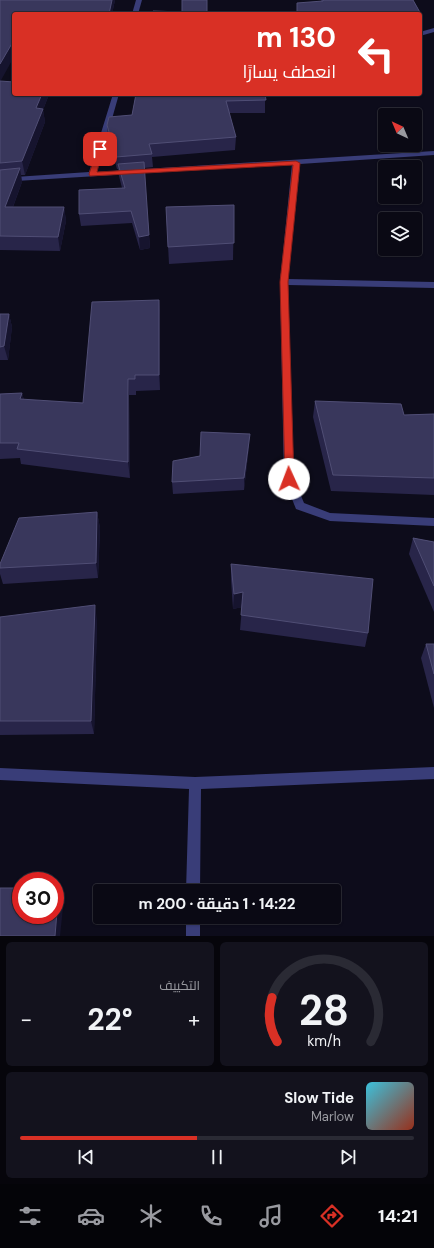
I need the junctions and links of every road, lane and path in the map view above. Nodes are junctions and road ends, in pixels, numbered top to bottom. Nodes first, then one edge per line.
1 (138, 0) edge
2 (135, 12) edge
3 (434, 30) edge
4 (422, 33) edge
5 (115, 96) edge
6 (434, 153) edge
7 (296, 163) junction
8 (92, 174) junction
9 (0, 180) edge
10 (284, 282) junction
11 (434, 286) edge
12 (434, 522) edge
13 (434, 773) edge
14 (0, 774) edge
15 (195, 783) junction
16 (193, 884) edge
17 (193, 924) edge
18 (193, 936) edge

1 - 2 street
3 - 4 street
5 - 8 street
6 - 7 street
7 - 8 street
7 - 10 street
8 - 9 street
10 - 11 street
10 - 12 street
13 - 15 street
14 - 15 street
15 - 16 street
17 - 18 street

